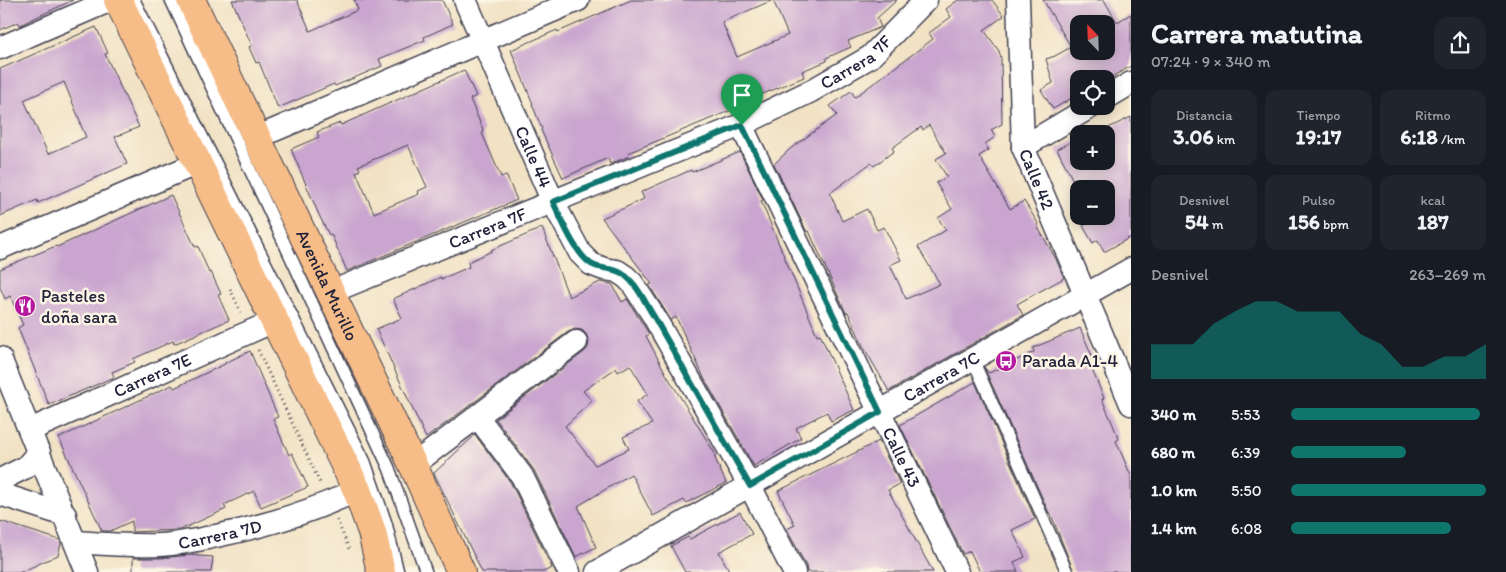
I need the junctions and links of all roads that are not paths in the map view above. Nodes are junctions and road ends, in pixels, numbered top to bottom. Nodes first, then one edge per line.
1 (111, 0) edge
2 (118, 0) edge
3 (134, 0) edge
4 (171, 0) edge
5 (191, 0) edge
6 (465, 0) edge
7 (578, 0) edge
8 (926, 0) edge
9 (1018, 0) edge
10 (483, 41) junction
11 (0, 48) edge
12 (1131, 84) edge
13 (1115, 93) edge
14 (1077, 115) edge
15 (742, 125) junction
16 (256, 138) junction
17 (1024, 147) junction
18 (198, 163) junction
19 (553, 202) junction
20 (0, 248) edge
21 (1131, 269) edge
22 (331, 292) junction
23 (1086, 296) junction
24 (274, 321) junction
25 (576, 342) dead end
26 (0, 358) edge
27 (973, 360) junction
28 (1131, 404) edge
29 (880, 412) junction
30 (477, 416) junction
31 (30, 430) junction
32 (39, 452) junction
33 (413, 465) junction
34 (0, 480) edge
35 (750, 486) junction
36 (357, 490) junction
37 (0, 494) edge
38 (65, 515) junction
39 (76, 542) junction
40 (87, 572) edge
41 (381, 572) edge
42 (398, 572) edge
43 (426, 572) edge
44 (461, 572) edge
45 (569, 572) edge
46 (597, 572) edge
47 (794, 572) edge
48 (957, 572) edge
49 (1067, 572) edge

1 - 11 street
2 - 18 main road
3 - 42 lane
4 - 43 lane
5 - 16 main road, Avenida Murillo
6 - 10 street, Calle 44
7 - 10 street
8 - 15 street, Carrera 7F
9 - 17 street, Calle 42
10 - 16 street
10 - 19 street, Calle 44
12 - 13 street
14 - 17 street
15 - 19 street, Carrera 7F
15 - 29 street, Calle 43
16 - 22 main road, Avenida Murillo
17 - 23 street, Calle 42
18 - 20 street
18 - 24 main road
19 - 22 street, Carrera 7F
19 - 35 street, Calle 44
21 - 23 street, Carrera 7C
22 - 33 main road, Avenida Murillo
23 - 27 street, Carrera 7C
23 - 28 street, Calle 42
24 - 31 street, Carrera 7E
24 - 36 main road
25 - 30 street
26 - 31 street
27 - 29 street, Carrera 7C
27 - 49 lane
29 - 35 street, Carrera 7C
29 - 48 street, Calle 43
30 - 33 street
30 - 45 street
31 - 32 street
32 - 34 street
32 - 38 street
33 - 44 main road, Avenida Murillo
35 - 46 street, Carrera 7C
35 - 47 street, Calle 44
36 - 39 street, Carrera 7D
36 - 41 main road
37 - 38 street
38 - 39 street
39 - 40 street

